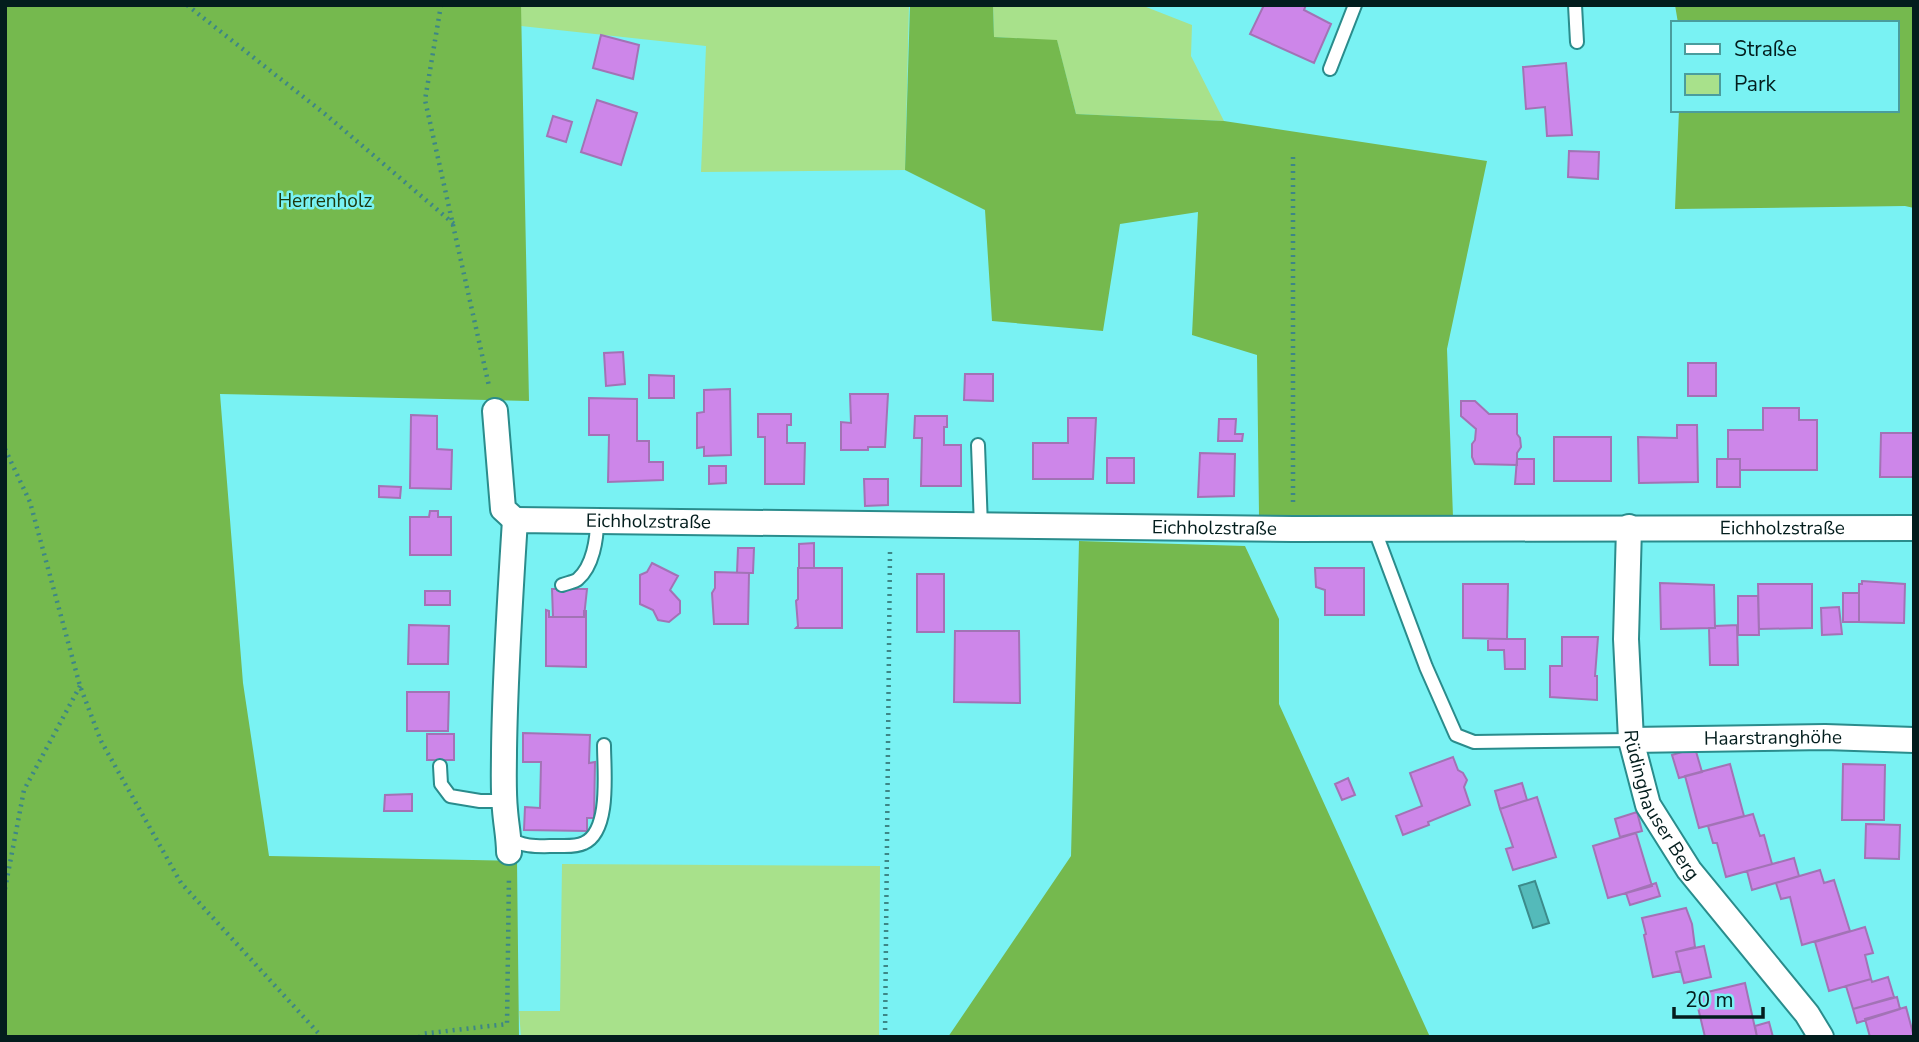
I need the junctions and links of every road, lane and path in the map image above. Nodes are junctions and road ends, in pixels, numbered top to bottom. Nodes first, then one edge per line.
1 (187, 5) edge
2 (441, 5) edge
3 (1355, 5) edge
4 (1575, 5) edge
5 (1577, 42) dead end
6 (1330, 69) dead end
7 (1293, 157) dead end
8 (455, 225) junction
9 (495, 411) joint
10 (978, 445) dead end
11 (5, 449) edge
12 (515, 520) junction
13 (597, 521) junction
14 (891, 526) junction
15 (981, 527) junction
16 (1629, 527) junction
17 (1374, 528) junction
18 (1914, 528) edge
19 (1293, 529) junction
20 (562, 585) dead end
21 (80, 686) junction
22 (1631, 740) junction
23 (1914, 740) edge
24 (604, 745) dead end
25 (440, 766) dead end
26 (504, 801) junction
27 (509, 845) junction
28 (5, 889) edge
29 (322, 1037) edge
30 (421, 1037) edge
31 (885, 1037) edge
32 (1821, 1037) edge

1 - 8 path
2 - 8 path
3 - 6 lane
4 - 5 lane
7 - 19 path
8 - 9 path
9 - 12 street
10 - 15 lane
11 - 21 path
12 - 13 street, Eichholzstraße
12 - 26 street
13 - 14 street, Eichholzstraße
13 - 20 lane
14 - 15 street, Eichholzstraße
14 - 31 path
15 - 19 street, Eichholzstraße
16 - 17 street, Eichholzstraße
16 - 18 street, Eichholzstraße
16 - 22 street, Rüdinghauser Berg
17 - 19 street, Eichholzstraße
17 - 22 lane
21 - 28 path
21 - 29 path
22 - 23 street, Haarstranghöhe
22 - 32 street, Rüdinghauser Berg
24 - 27 lane
25 - 26 lane
26 - 27 street
27 - 30 path

